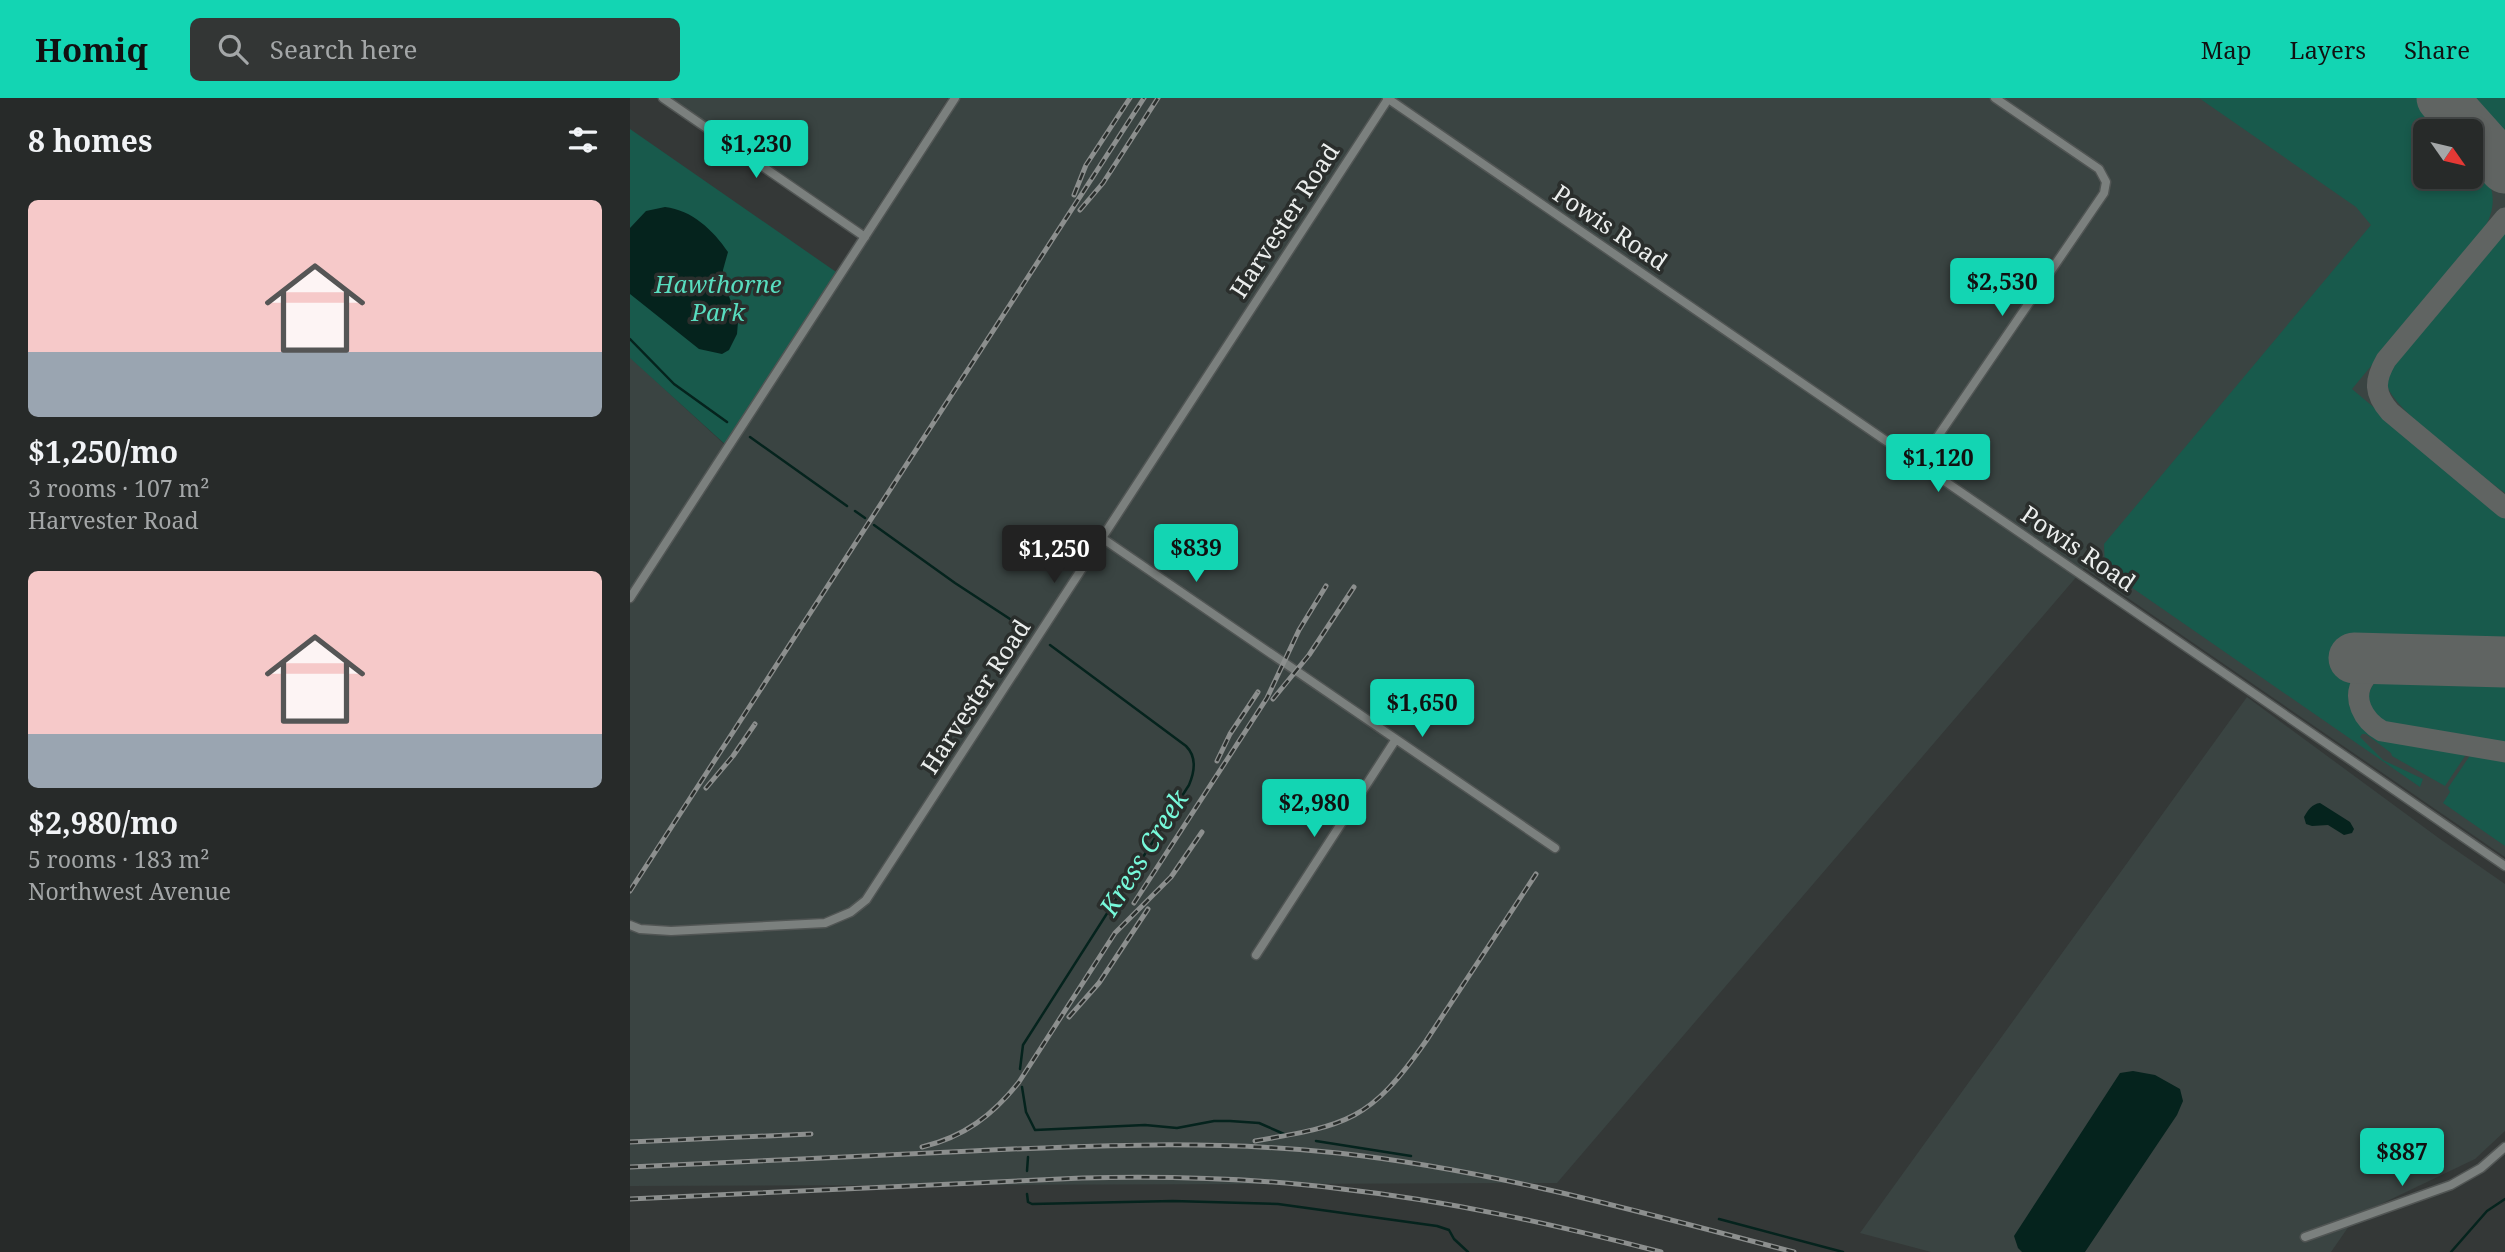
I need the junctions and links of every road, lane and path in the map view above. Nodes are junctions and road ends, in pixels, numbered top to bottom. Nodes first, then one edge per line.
1 (663, 98) edge
2 (955, 98) edge
3 (1387, 98) edge
4 (1995, 98) edge
5 (865, 237) junction
6 (1919, 464) junction
7 (1102, 538) junction
8 (630, 598) edge
9 (1396, 739) junction
10 (1555, 848) dead end
11 (2505, 866) edge
12 (630, 925) edge
13 (1256, 955) dead end
14 (2505, 1147) edge
15 (2305, 1237) dead end

1 - 5 street
2 - 5 street
3 - 6 street, Powis Road
3 - 7 street, Harvester Road
4 - 6 street
5 - 8 street
6 - 11 street, Powis Road
7 - 9 street
7 - 12 street, Harvester Road
9 - 10 street
9 - 13 street
14 - 15 street

